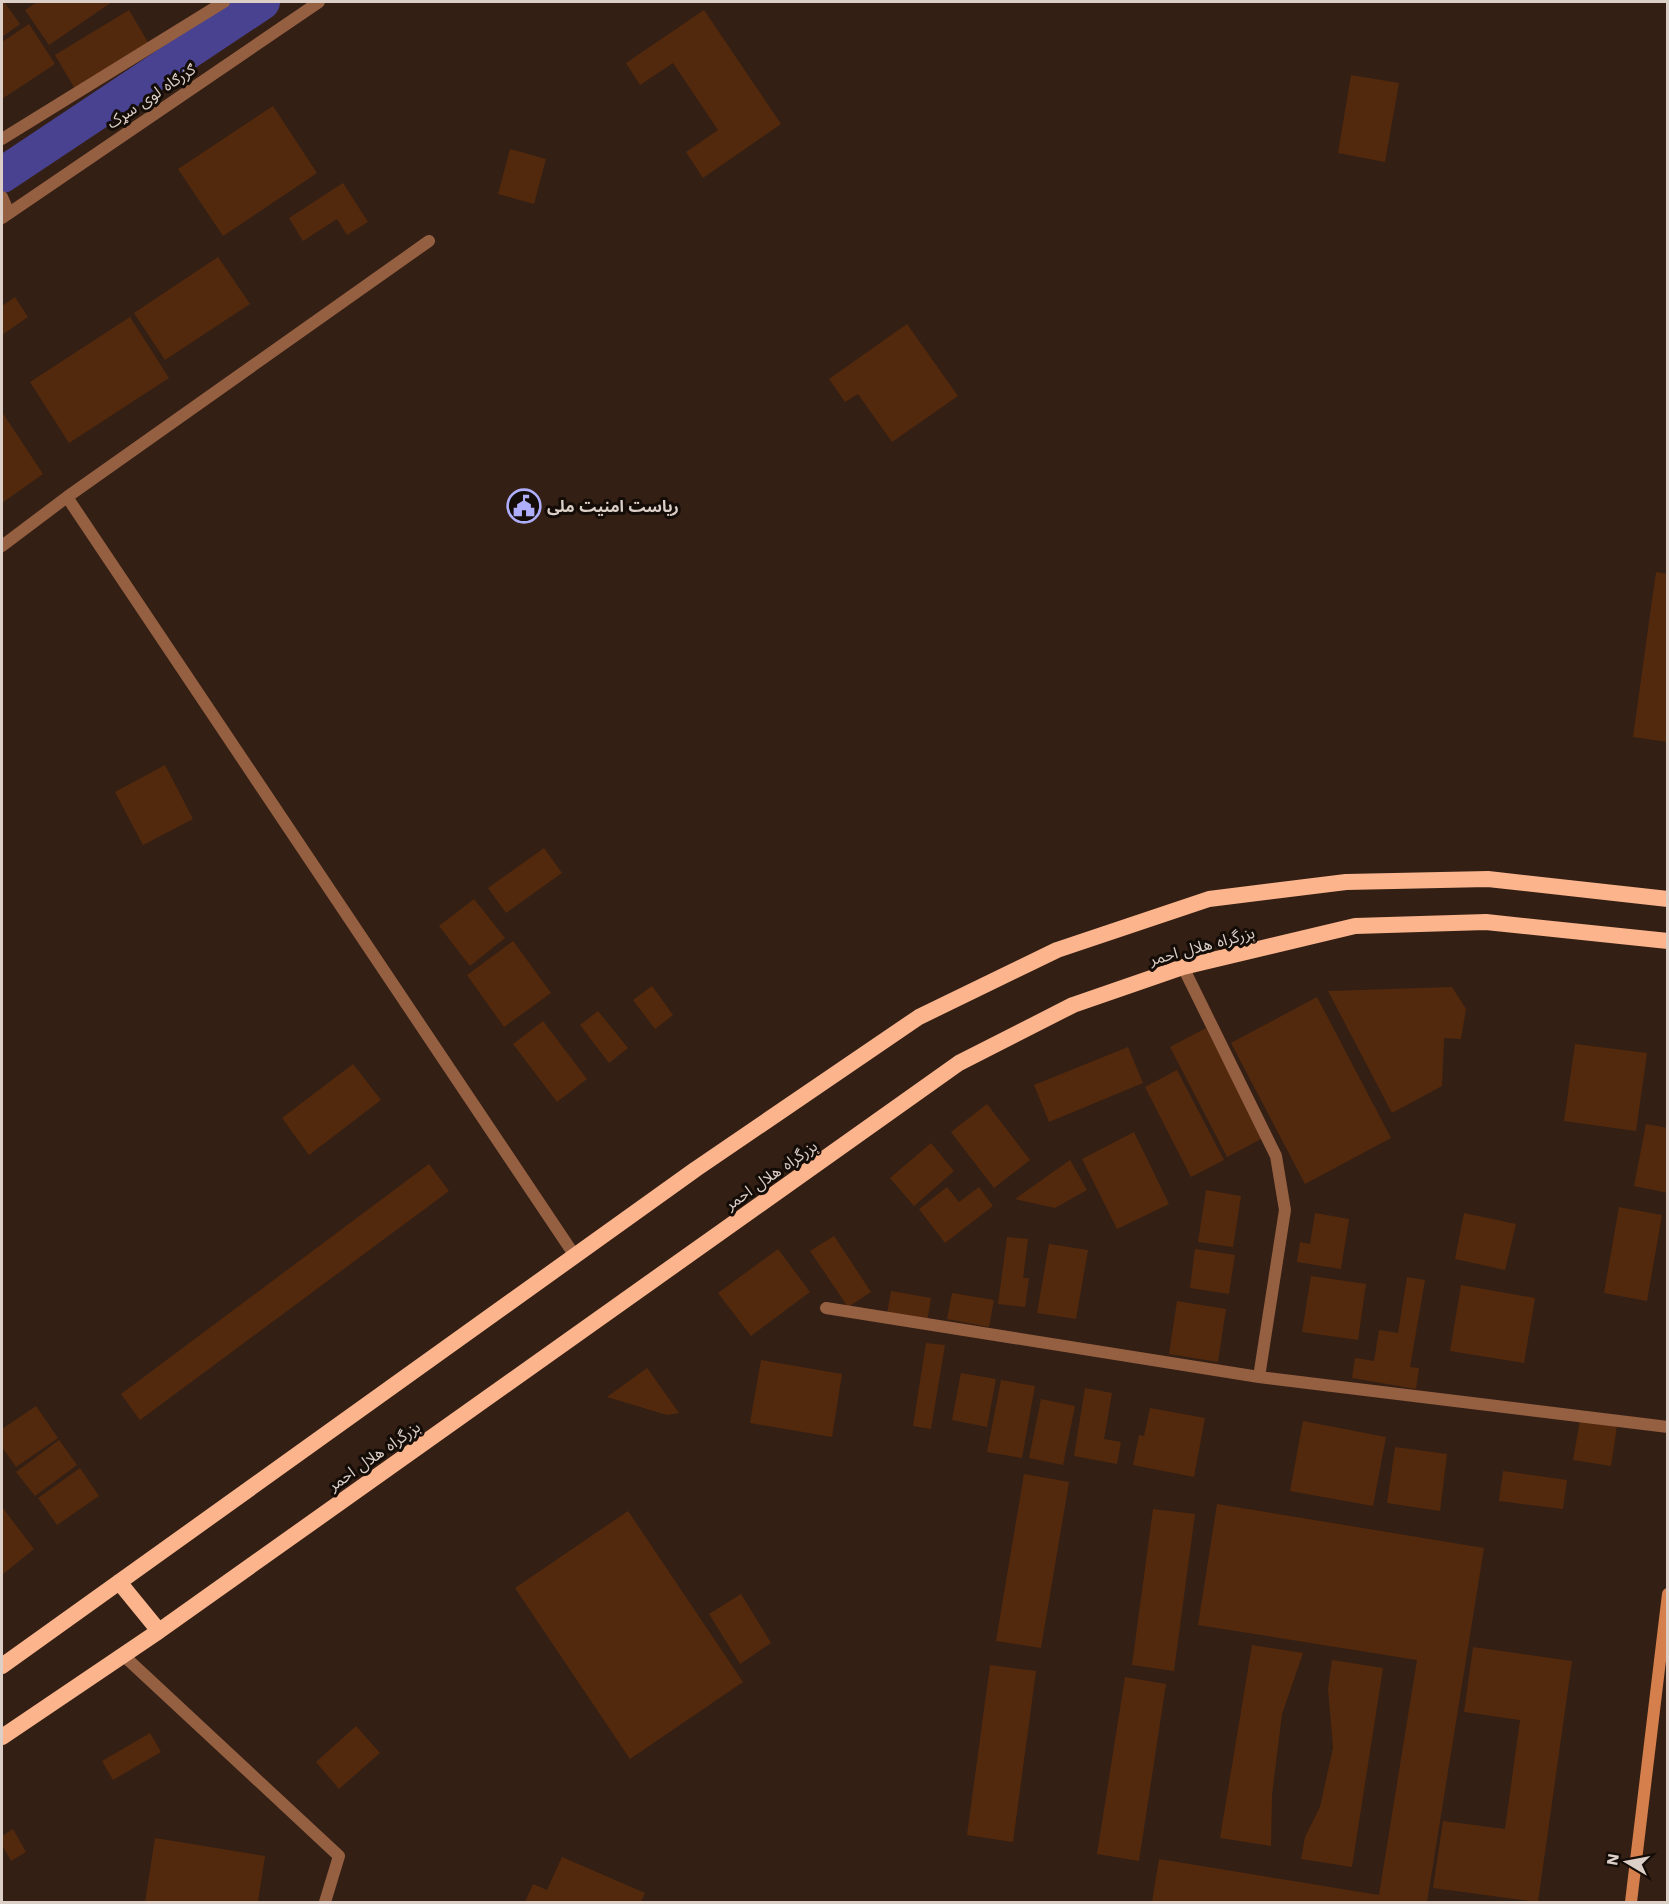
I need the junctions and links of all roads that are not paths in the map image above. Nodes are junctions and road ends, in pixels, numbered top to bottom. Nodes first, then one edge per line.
1 (224, 2) edge
2 (319, 2) edge
3 (2, 139) edge
4 (2, 197) edge
5 (5, 216) edge
6 (429, 241) dead end
7 (67, 497) junction
8 (2, 546) edge
9 (1668, 899) edge
10 (1668, 941) edge
11 (1183, 967) junction
12 (575, 1256) junction
13 (826, 1308) dead end
14 (1259, 1377) junction
15 (1668, 1427) edge
16 (119, 1582) junction
17 (1668, 1594) edge
18 (159, 1631) junction
19 (123, 1655) junction
20 (2, 1666) edge
21 (2, 1737) edge
22 (325, 1902) edge
23 (1631, 1902) edge

1 - 3 street
2 - 5 street, ګزرګاه لوی سړک
4 - 5 street
6 - 7 street
7 - 8 street
7 - 12 street
9 - 12 highway
10 - 11 highway, بزرگراه هلال احمر
11 - 14 street
11 - 18 highway, بزرگراه هلال احمر
12 - 16 highway
13 - 14 street
14 - 15 street
16 - 18 highway
16 - 20 highway
17 - 23 main road
18 - 19 highway, بزرگراه هلال احمر
19 - 21 highway, بزرگراه هلال احمر
19 - 22 street

